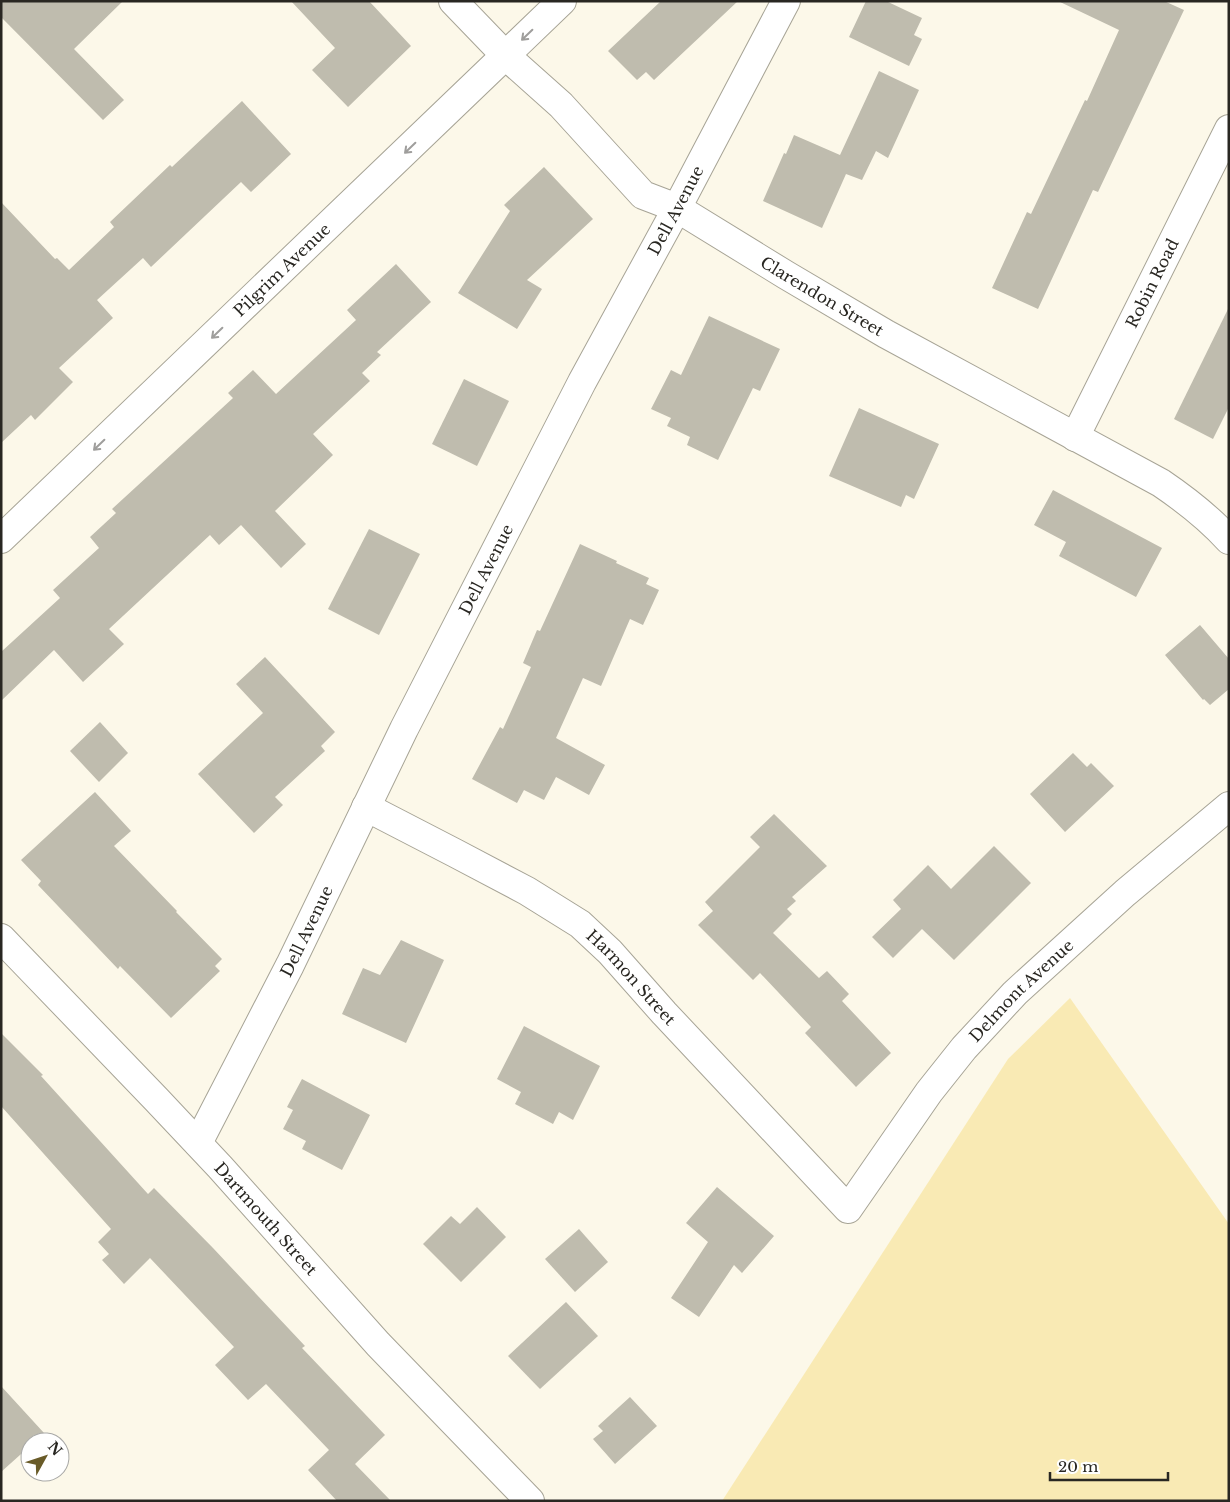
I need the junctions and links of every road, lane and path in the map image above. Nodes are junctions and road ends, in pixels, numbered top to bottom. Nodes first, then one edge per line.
1 (454, 1) edge
2 (562, 1) edge
3 (786, 1) edge
4 (506, 56) junction
5 (1229, 129) edge
6 (677, 208) junction
7 (1075, 437) junction
8 (1, 539) edge
9 (1229, 540) edge
10 (1229, 806) edge
11 (366, 807) junction
12 (1, 938) edge
13 (198, 1143) junction
14 (848, 1208) joint
15 (530, 1501) edge

1 - 4 street, Clarendon Street
2 -> 4 street, Pilgrim Avenue
3 - 6 street, Dell Avenue
4 - 6 street, Clarendon Street
4 -> 8 street, Pilgrim Avenue
5 - 7 street, Robin Road
6 - 7 street, Clarendon Street
6 - 11 street, Dell Avenue
7 - 9 street, Clarendon Street
10 - 14 street, Delmont Avenue
11 - 13 street, Dell Avenue
11 - 14 street, Harmon Street
12 - 13 street, Dartmouth Street
13 - 15 street, Dartmouth Street

